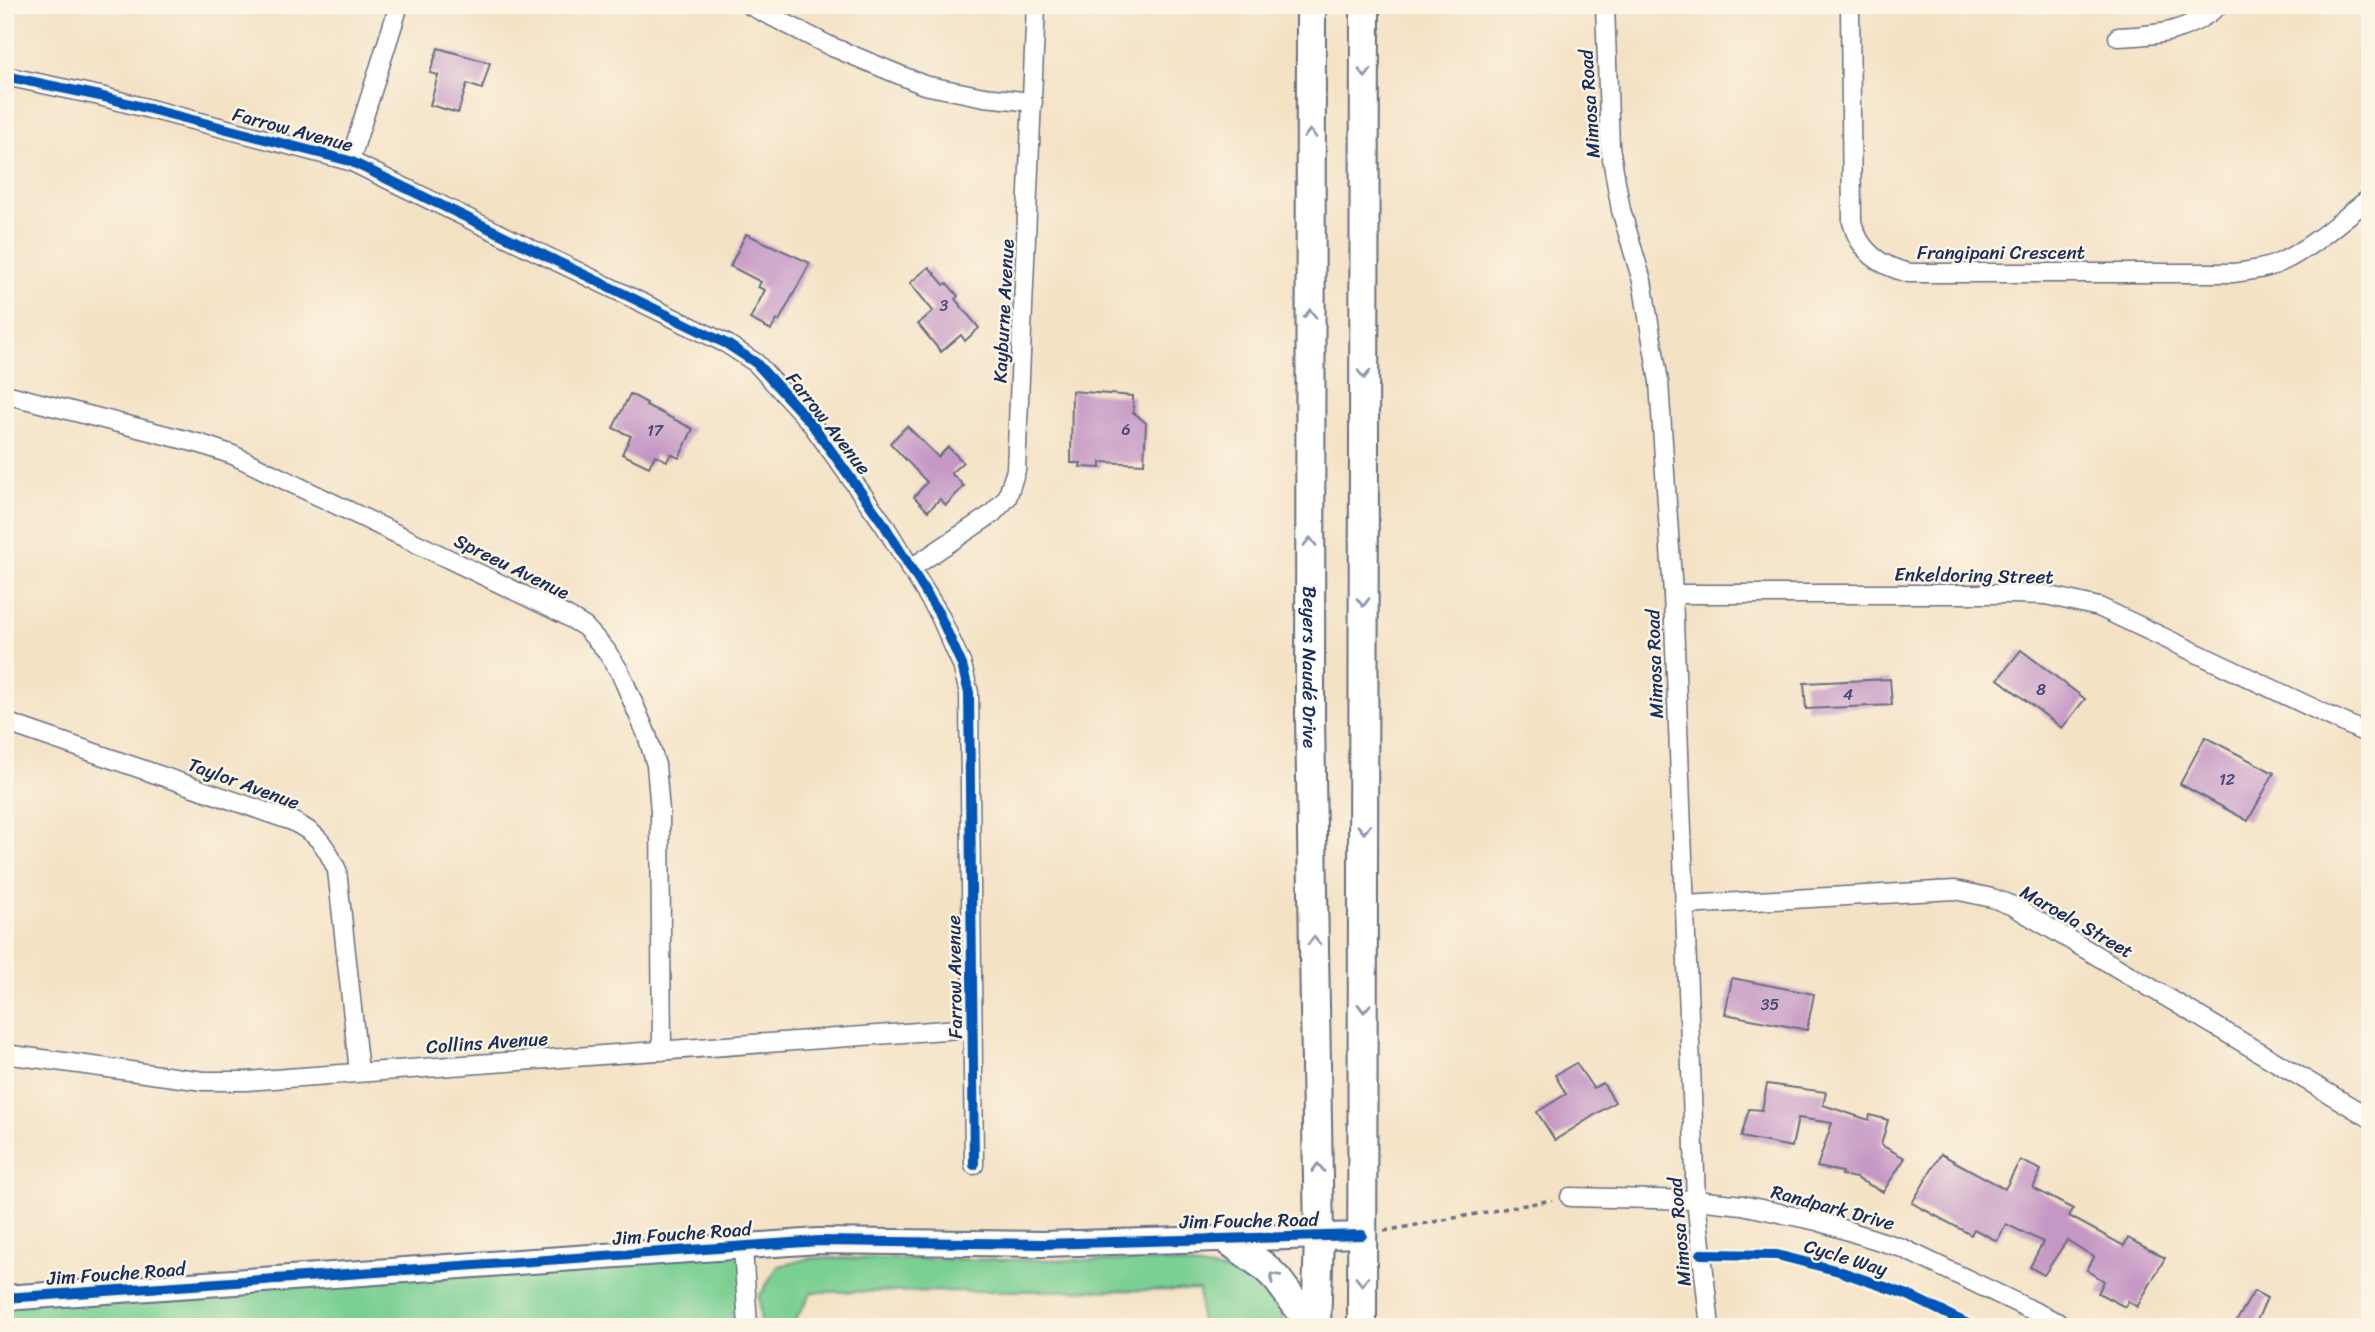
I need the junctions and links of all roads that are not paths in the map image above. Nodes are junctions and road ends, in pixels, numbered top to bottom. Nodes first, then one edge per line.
1 (399, 5) edge
2 (749, 5) edge
3 (1036, 5) edge
4 (1311, 5) edge
5 (1365, 5) edge
6 (1605, 5) edge
7 (1850, 5) edge
8 (2220, 5) edge
9 (2118, 37) dead end
10 (5, 76) edge
11 (1033, 103) junction
12 (350, 161) junction
13 (2370, 198) edge
14 (5, 394) edge
15 (910, 569) junction
16 (1673, 594) junction
17 (5, 722) edge
18 (2370, 735) edge
19 (1684, 905) junction
20 (972, 1028) junction
21 (662, 1051) junction
22 (5, 1054) edge
23 (359, 1072) junction
24 (2370, 1118) edge
25 (974, 1164) dead end
26 (1570, 1197) road end
27 (1696, 1200) junction
28 (1362, 1235) junction
29 (1319, 1237) junction
30 (1225, 1238) junction
31 (743, 1247) junction
32 (5, 1298) edge
33 (748, 1327) edge
34 (1314, 1327) edge
35 (1362, 1327) edge
36 (1710, 1327) edge
37 (2067, 1327) edge

1 - 12 street
2 - 11 street
3 - 11 street, Kayburne Avenue
29 -> 4 main road, Beyers Naudé Drive
5 -> 28 main road
6 - 16 street, Mimosa Road
7 - 13 street, Frangipani Crescent
8 - 9 street
10 - 12 street, Farrow Avenue
11 - 15 street, Kayburne Avenue
12 - 15 street, Farrow Avenue
14 - 21 street, Spreeu Avenue
15 - 20 street, Farrow Avenue
16 - 18 street, Enkeldoring Street
16 - 19 street, Mimosa Road
17 - 23 street, Taylor Avenue
19 - 24 street, Maroela Street
19 - 27 street, Mimosa Road
20 - 21 street, Collins Avenue
20 - 25 street, Farrow Avenue
21 - 23 street, Collins Avenue
22 - 23 street, Collins Avenue
26 - 27 street, Randpark Drive
27 - 36 street, Mimosa Road
27 - 37 street, Randpark Drive
28 - 29 street, Jim Fouche Road
28 -> 35 main road
29 - 30 street, Jim Fouche Road
29 - 34 main road, Beyers Naudé Drive
30 - 31 street, Jim Fouche Road
34 -> 30 main road
31 - 32 street, Jim Fouche Road
31 - 33 street

